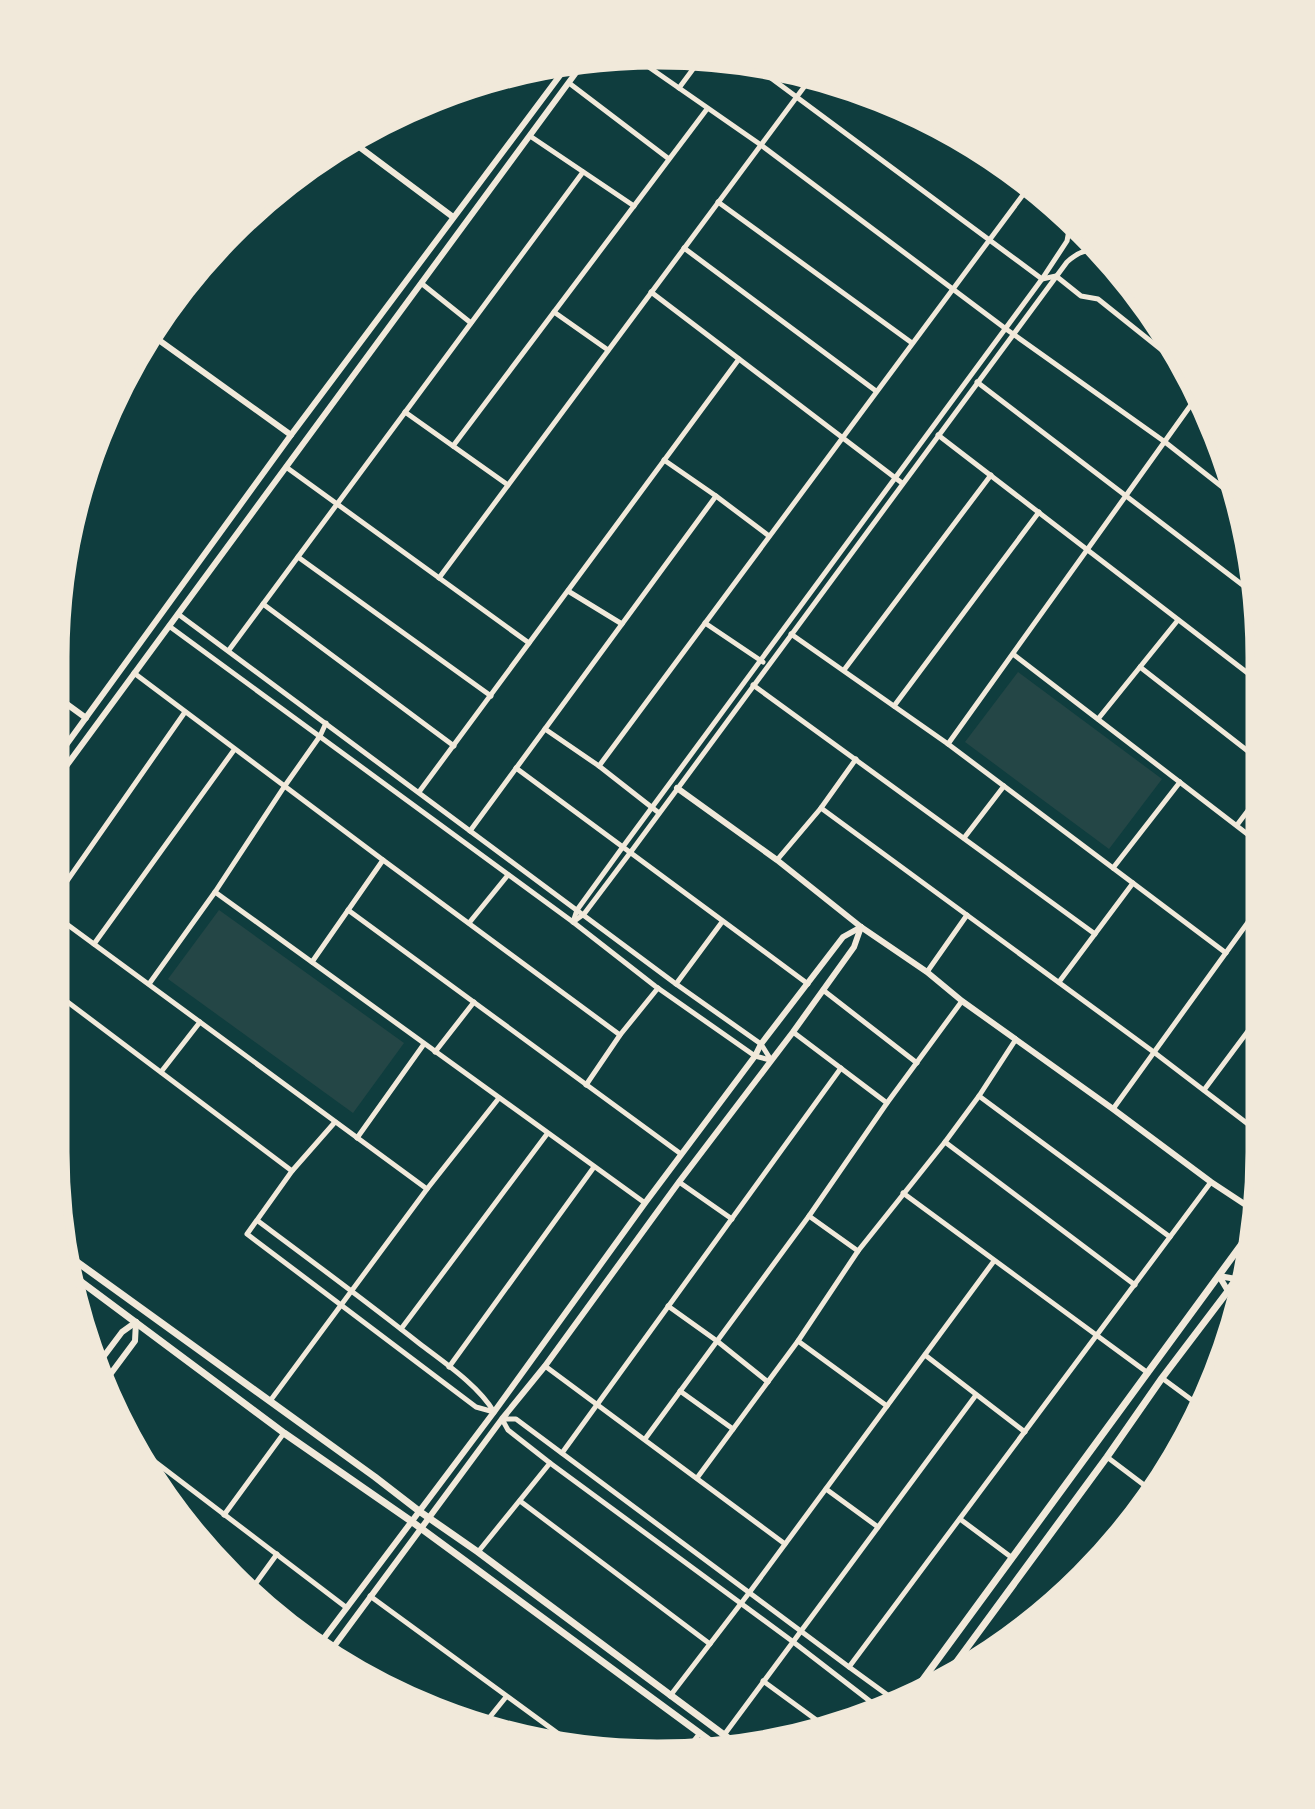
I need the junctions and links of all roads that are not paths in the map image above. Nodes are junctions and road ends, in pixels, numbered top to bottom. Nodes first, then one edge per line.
1 (646, 65) edge
2 (696, 66) edge
3 (578, 70) edge
4 (562, 73) edge
5 (767, 75) edge
6 (569, 83) junction
7 (807, 84) edge
8 (679, 89) junction
9 (797, 97) junction
10 (707, 109) junction
11 (530, 136) junction
12 (761, 145) junction
13 (358, 146) edge
14 (669, 159) junction
15 (583, 172) junction
16 (1025, 192) edge
17 (718, 202) junction
18 (634, 206) junction
19 (453, 218) junction
20 (1069, 231) edge
21 (988, 240) junction
22 (684, 248) junction
23 (1088, 251) edge
24 (1056, 276) junction
25 (1042, 279) junction
26 (421, 283) junction
27 (952, 289) junction
28 (652, 292) junction
29 (554, 312) junction
30 (471, 323) junction
31 (1006, 329) junction
32 (1013, 334) junction
33 (158, 339) edge
34 (912, 343) junction
35 (608, 350) junction
36 (1166, 353) edge
37 (739, 359) junction
38 (977, 382) junction
39 (876, 391) junction
40 (1193, 404) edge
41 (405, 412) junction
42 (291, 435) junction
43 (938, 435) junction
44 (842, 437) junction
45 (1165, 442) junction
46 (453, 446) junction
47 (664, 460) junction
48 (286, 467) junction
49 (992, 475) junction
50 (896, 478) junction
51 (902, 483) junction
52 (508, 485) junction
53 (1226, 489) edge
54 (716, 496) junction
55 (1126, 497) junction
56 (337, 504) junction
57 (1039, 512) junction
58 (769, 536) junction
59 (1088, 549) junction
60 (298, 557) junction
61 (439, 578) junction
62 (1246, 588) edge
63 (568, 591) junction
64 (263, 604) junction
65 (161, 612) junction
66 (178, 614) junction
67 (1178, 620) junction
68 (705, 623) junction
69 (622, 624) junction
70 (169, 626) junction
71 (791, 634) junction
72 (529, 643) junction
73 (229, 650) junction
74 (1013, 654) junction
75 (760, 660) junction
76 (768, 666) junction
77 (1140, 667) junction
78 (844, 670) junction
79 (134, 673) junction
80 (1250, 675) edge
81 (753, 685) junction
82 (491, 696) junction
83 (65, 704) edge
84 (894, 706) junction
85 (185, 712) junction
86 (86, 719) junction
87 (1098, 719) junction
88 (326, 723) junction
89 (545, 729) junction
90 (320, 736) junction
91 (948, 744) junction
92 (65, 746) edge
93 (454, 746) junction
94 (234, 750) junction
95 (1250, 753) edge
96 (856, 759) junction
97 (65, 766) edge
98 (599, 766) junction
99 (516, 768) junction
100 (1180, 782) junction
101 (1003, 786) junction
102 (284, 787) junction
103 (677, 788) junction
104 (419, 792) junction
105 (652, 807) junction
106 (821, 808) junction
107 (1250, 808) edge
108 (659, 813) junction
109 (1237, 825) junction
110 (470, 831) junction
111 (1250, 836) edge
112 (964, 838) junction
113 (622, 848) junction
114 (630, 853) junction
115 (383, 860) junction
116 (777, 860) junction
117 (1112, 868) junction
118 (508, 875) junction
119 (65, 883) edge
120 (1133, 883) junction
121 (215, 892) junction
122 (348, 910) junction
123 (578, 910) junction
124 (584, 914) junction
125 (967, 915) junction
126 (1250, 919) edge
127 (573, 922) junction
128 (722, 922) junction
129 (65, 923) edge
130 (469, 923) junction
131 (861, 927) junction
132 (1095, 934) junction
133 (94, 944) junction
134 (1226, 953) junction
135 (312, 962) junction
136 (927, 972) junction
137 (1059, 982) junction
138 (676, 984) junction
139 (808, 984) junction
140 (149, 985) junction
141 (658, 988) junction
142 (823, 990) junction
143 (65, 1001) edge
144 (962, 1001) junction
145 (474, 1002) junction
146 (200, 1022) junction
147 (1250, 1028) edge
148 (793, 1032) junction
149 (620, 1035) junction
150 (1016, 1039) junction
151 (424, 1044) junction
152 (761, 1044) junction
153 (435, 1052) junction
154 (1155, 1053) junction
155 (755, 1056) junction
156 (771, 1060) junction
157 (917, 1063) junction
158 (841, 1068) junction
159 (161, 1072) junction
160 (586, 1084) junction
161 (1203, 1090) junction
162 (979, 1096) junction
163 (499, 1098) junction
164 (887, 1102) junction
165 (1113, 1109) junction
166 (335, 1122) junction
167 (1250, 1126) edge
168 (547, 1134) junction
169 (357, 1138) junction
170 (945, 1142) junction
171 (681, 1154) junction
172 (594, 1167) junction
173 (292, 1171) junction
174 (679, 1182) junction
175 (1212, 1182) junction
176 (427, 1189) junction
177 (903, 1193) junction
178 (645, 1203) junction
179 (1247, 1206) edge
180 (809, 1216) junction
181 (732, 1219) junction
182 (258, 1222) junction
183 (1171, 1237) junction
184 (1243, 1243) edge
185 (858, 1251) junction
186 (75, 1260) edge
187 (994, 1261) junction
188 (1219, 1276) junction
189 (1236, 1279) joint
190 (79, 1280) edge
191 (1135, 1285) junction
192 (352, 1291) junction
193 (1228, 1291) junction
194 (1232, 1295) edge
195 (341, 1306) junction
196 (668, 1306) junction
197 (136, 1322) junction
198 (401, 1329) junction
199 (1098, 1335) junction
200 (717, 1341) junction
201 (798, 1341) junction
202 (925, 1355) junction
203 (102, 1358) edge
204 (545, 1366) junction
205 (449, 1367) junction
206 (1147, 1373) junction
207 (109, 1376) edge
208 (1162, 1378) junction
209 (768, 1382) junction
210 (680, 1391) junction
211 (976, 1395) junction
212 (270, 1401) junction
213 (1194, 1402) edge
214 (597, 1404) junction
215 (887, 1406) junction
216 (494, 1412) junction
217 (502, 1419) junction
218 (733, 1429) junction
219 (1025, 1432) junction
220 (284, 1433) junction
221 (645, 1439) junction
222 (562, 1453) junction
223 (1107, 1457) junction
224 (150, 1458) edge
225 (153, 1460) joint
226 (550, 1463) junction
227 (697, 1478) junction
228 (1146, 1487) edge
229 (826, 1489) junction
230 (520, 1501) junction
231 (419, 1511) junction
232 (224, 1515) junction
233 (430, 1518) junction
234 (960, 1519) junction
235 (411, 1521) junction
236 (878, 1527) junction
237 (421, 1530) junction
238 (785, 1544) junction
239 (478, 1552) junction
240 (276, 1554) junction
241 (1011, 1557) junction
242 (254, 1585) edge
243 (749, 1593) junction
244 (370, 1597) junction
245 (741, 1604) junction
246 (347, 1608) junction
247 (800, 1631) junction
248 (323, 1640) edge
249 (792, 1641) junction
250 (710, 1644) junction
251 (333, 1647) edge
252 (960, 1661) edge
253 (849, 1667) junction
254 (763, 1681) junction
255 (920, 1683) edge
256 (670, 1696) junction
257 (890, 1696) edge
258 (506, 1697) junction
259 (873, 1703) edge
260 (488, 1719) edge
261 (819, 1722) edge
262 (700, 1733) junction
263 (556, 1735) edge
264 (724, 1735) junction
265 (730, 1740) edge
266 (711, 1741) edge
267 (692, 1743) edge

1 - 8 street
2 - 8 street
3 - 6 street
4 - 19 street
5 - 9 street
6 - 11 street
6 - 14 street
7 - 9 street
8 - 10 street
9 - 12 street
9 - 21 street
10 - 12 street
10 - 14 street
11 - 15 street
11 - 26 street
12 - 17 street
12 - 27 street
13 - 19 street
14 - 18 street
15 - 18 street
15 - 30 street
16 - 21 street
17 - 22 street
17 - 34 street
18 - 29 street
19 - 42 street
20 - 25 street
21 - 25 street
21 - 27 street
22 - 28 street
22 - 39 street
23 - 24 street
24 - 25 street
24 - 32 street
24 - 36 street
25 - 31 street
26 - 30 street
26 - 48 street
27 - 31 street
27 - 34 street
28 - 35 street
28 - 37 street
29 - 35 street
29 - 46 street
30 - 41 street
31 - 32 street
31 - 50 street
32 - 38 street
32 - 45 street
33 - 42 street
34 - 39 street
35 - 52 street
37 - 44 street
37 - 47 street
38 - 43 street
38 - 55 street
39 - 44 street
40 - 45 street
41 - 46 street
41 - 56 street
42 - 65 street
43 - 49 street
43 - 51 street
44 - 50 street
44 - 58 street
45 - 53 street
45 - 55 street
46 - 52 street
47 - 54 street
47 - 63 street
48 - 56 street
48 - 66 street
49 - 57 street
49 - 78 street
50 - 51 street
50 - 75 street
51 - 71 street
52 - 61 street
54 - 58 street
54 - 69 street
55 - 59 street
55 - 62 street
56 - 60 street
56 - 61 street
57 - 59 street
57 - 84 street
58 - 68 street
59 - 67 street
59 - 74 street
60 - 64 street
60 - 82 street
61 - 72 street
63 - 69 street
63 - 72 street
64 - 73 street
64 - 93 street
65 - 66 street
65 - 70 street
65 - 86 street
66 - 70 street
66 - 73 street
67 - 77 street
67 - 80 street
68 - 75 street
68 - 98 street
69 - 89 street
70 - 79 street
70 - 90 street
71 - 76 street
71 - 78 street
72 - 82 street
73 - 88 street
74 - 87 street
74 - 91 street
75 - 76 street
75 - 105 street
76 - 81 street
77 - 87 street
77 - 95 street
78 - 84 street
79 - 85 street
79 - 97 street
81 - 96 street
81 - 103 street
82 - 93 street
83 - 86 street
84 - 91 street
85 - 94 street
85 - 119 street
86 - 92 street
87 - 100 street
88 - 90 street
88 - 104 street
89 - 98 street
89 - 99 street
90 - 102 street
90 - 118 street
91 - 101 street
93 - 104 street
94 - 102 street
94 - 133 street
96 - 106 street
96 - 112 street
98 - 105 street
99 - 110 street
99 - 113 street
100 - 109 street
100 - 117 street
101 - 112 street
101 - 117 street
102 - 115 street
102 - 121 street
103 - 108 street
103 - 116 street
104 - 110 street
105 - 108 street
105 - 113 street
106 - 116 street
106 - 125 street
107 - 109 street
108 - 114 street
109 - 111 street
110 - 123 street
112 - 132 street
113 - 114 street
113 - 123 street
114 - 124 street
114 - 128 street
115 - 122 street
115 - 130 street
116 - 131 street
117 - 120 street
118 - 127 street
118 - 130 street
120 - 132 street
120 - 134 street
121 - 135 street
121 - 140 street
122 - 135 street
122 - 145 street
123 - 124 street
123 - 127 street
124 - 127 street
124 - 138 street
125 - 136 street
125 - 137 street
126 - 134 street
127 - 141 street
128 - 138 street
128 - 139 street
129 - 133 street
130 - 149 street
131 - 136 street
131 - 139 street
131 - 142 street
132 - 137 street
133 - 140 street
134 - 154 street
135 - 151 street
136 - 144 street
137 - 154 street
138 - 152 street
139 - 152 street
140 - 146 street
141 - 149 street
141 - 155 street
142 - 148 street
142 - 157 street
143 - 159 street
144 - 150 street
144 - 157 street
145 - 153 street
145 - 160 street
146 - 159 street
146 - 166 street
147 - 161 street
148 - 156 street
148 - 158 street
149 - 160 street
150 - 162 street
150 - 165 street
151 - 153 street
151 - 169 street
152 - 155 street
152 - 156 street
153 - 163 street
154 - 161 street
154 - 165 street
155 - 156 street
155 - 171 street
156 - 174 street
157 - 164 street
158 - 164 street
158 - 181 street
159 - 173 street
160 - 171 street
161 - 167 street
162 - 170 street
162 - 183 street
163 - 168 street
163 - 176 street
164 - 180 street
165 - 175 street
166 - 169 street
166 - 173 street
168 - 172 street
168 - 198 street
169 - 176 street
170 - 177 street
170 - 191 street
171 - 178 street
172 - 178 street
172 - 205 street
173 - 182 street
174 - 181 street
174 - 204 street
175 - 179 street
175 - 183 street
176 - 192 street
177 - 185 street
177 - 187 street
178 - 216 street
180 - 185 street
180 - 200 street
181 - 196 street
182 - 192 street
182 - 195 street
183 - 191 street
184 - 188 main road
185 - 201 street
186 - 212 main road
187 - 199 street
187 - 202 street
188 - 189 street
188 - 193 street
188 - 206 main road
189 - 193 main road
190 - 197 main road
191 - 199 street
192 - 195 street
192 - 198 street
193 - 194 street
193 - 208 main road
195 - 212 street
195 - 216 street
196 - 200 street
196 - 214 street
197 - 203 street
197 - 207 street
197 - 220 main road
198 - 205 street
199 - 206 street
199 - 219 street
200 - 209 street
200 - 210 street
201 - 209 street
201 - 215 street
202 - 211 street
202 - 215 street
204 - 214 street
204 - 217 street
205 - 216 street
206 - 241 main road
208 - 213 street
208 - 223 main road
209 - 218 street
210 - 218 street
210 - 221 street
211 - 219 street
211 - 236 street
212 - 231 main road
214 - 221 street
214 - 222 street
215 - 229 street
216 - 231 street
217 - 222 street
217 - 226 street
217 - 233 street
218 - 227 street
219 - 234 street
220 - 232 street
220 - 235 main road
221 - 227 street
222 - 243 street
223 - 228 street
223 - 252 main road
224 - 225 street
225 - 232 street
226 - 230 street
226 - 245 street
227 - 238 street
229 - 236 street
229 - 238 street
230 - 239 street
230 - 250 street
231 - 233 main road
231 - 235 street
232 - 240 street
233 - 237 street
233 - 239 main road
234 - 241 street
234 - 253 street
235 - 237 main road
235 - 246 street
236 - 247 street
237 - 244 street
237 - 262 main road
238 - 243 street
239 - 256 main road
240 - 242 street
240 - 246 street
241 - 255 main road
243 - 245 street
243 - 247 street
244 - 251 street
244 - 258 street
245 - 249 street
245 - 250 street
246 - 248 street
247 - 249 street
247 - 253 street
249 - 254 street
249 - 259 street
250 - 256 street
253 - 257 street
254 - 261 street
254 - 264 street
256 - 264 main road
258 - 260 street
258 - 263 street
262 - 266 main road
262 - 267 street
264 - 265 main road

